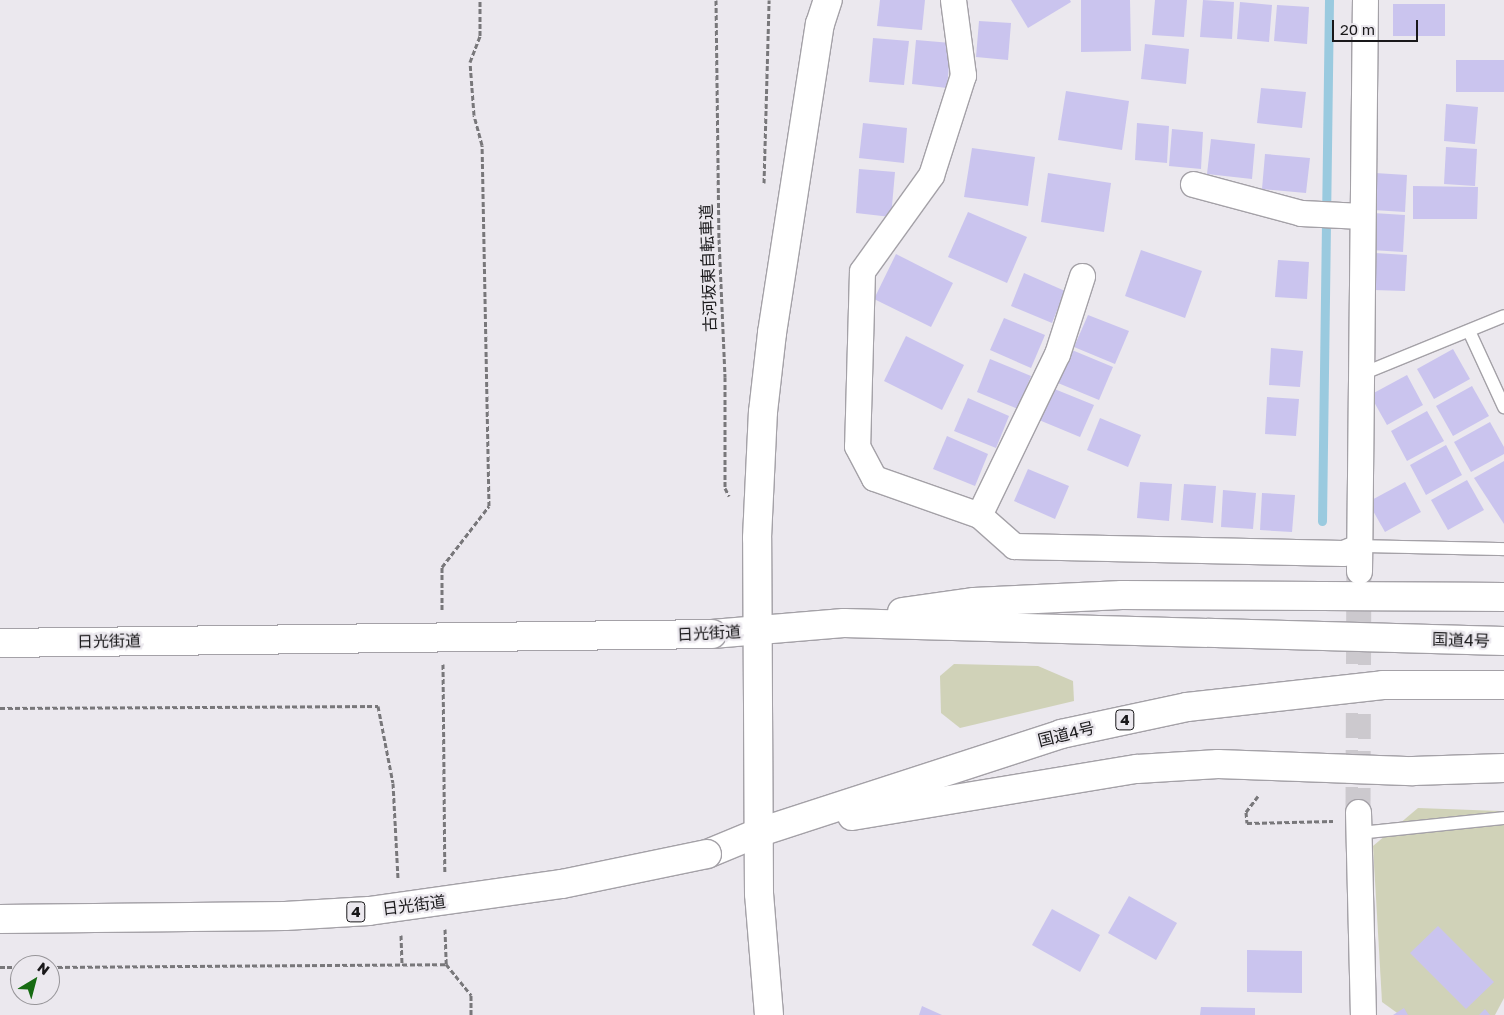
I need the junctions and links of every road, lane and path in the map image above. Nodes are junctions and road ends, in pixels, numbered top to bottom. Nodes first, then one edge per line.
1 (480, 0) edge
2 (716, 0) edge
3 (769, 0) edge
4 (828, 0) edge
5 (953, 0) edge
6 (1365, 0) edge
7 (1193, 184) dead end
8 (764, 187) dead end
9 (1350, 215) junction
10 (1082, 276) dead end
11 (1504, 316) edge
12 (1469, 331) junction
13 (1362, 374) junction
14 (1504, 407) edge
15 (732, 502) dead end
16 (979, 515) junction
17 (1360, 546) junction
18 (1504, 549) edge
19 (1358, 572) tunnel mouth
20 (1504, 597) edge
21 (442, 616) dead end
22 (844, 623) junction
23 (758, 630) junction
24 (1504, 641) edge
25 (0, 642) edge
26 (442, 656) dead end
27 (1504, 685) edge
28 (0, 708) edge
29 (1504, 768) edge
30 (1258, 796) dead end
31 (1504, 818) edge
32 (1327, 820) dead end
33 (1358, 822) joint
34 (760, 832) junction
35 (445, 874) dead end
36 (398, 888) dead end
37 (0, 919) edge
38 (445, 924) dead end
39 (400, 926) dead end
40 (402, 964) junction
41 (446, 964) junction
42 (60, 967) edge
43 (472, 1015) edge
44 (769, 1015) edge
45 (1363, 1015) edge

1 - 21 path
2 - 15 path, 古河坂東自転車道
3 - 8 path
4 - 23 main road
5 - 16 street
6 - 9 street
7 - 9 street
9 - 13 street
10 - 16 street
11 - 12 lane
12 - 13 lane
12 - 14 lane
13 - 17 street
16 - 17 street
17 - 18 lane
17 - 19 street
20 - 22 main road
22 - 23 main road, 国道4号
22 - 24 main road, 国道4号
23 - 25 main road, 日光街道, bridge
23 - 34 main road
26 - 35 path
27 - 34 main road, 国道4号 / 4
28 - 36 path
29 - 34 main road, 4
30 - 32 path
31 - 33 lane
33 - 45 street
34 - 37 main road, 日光街道 / 4, bridge
34 - 44 main road
38 - 41 path
39 - 40 path
40 - 41 path
40 - 42 path
41 - 43 path

